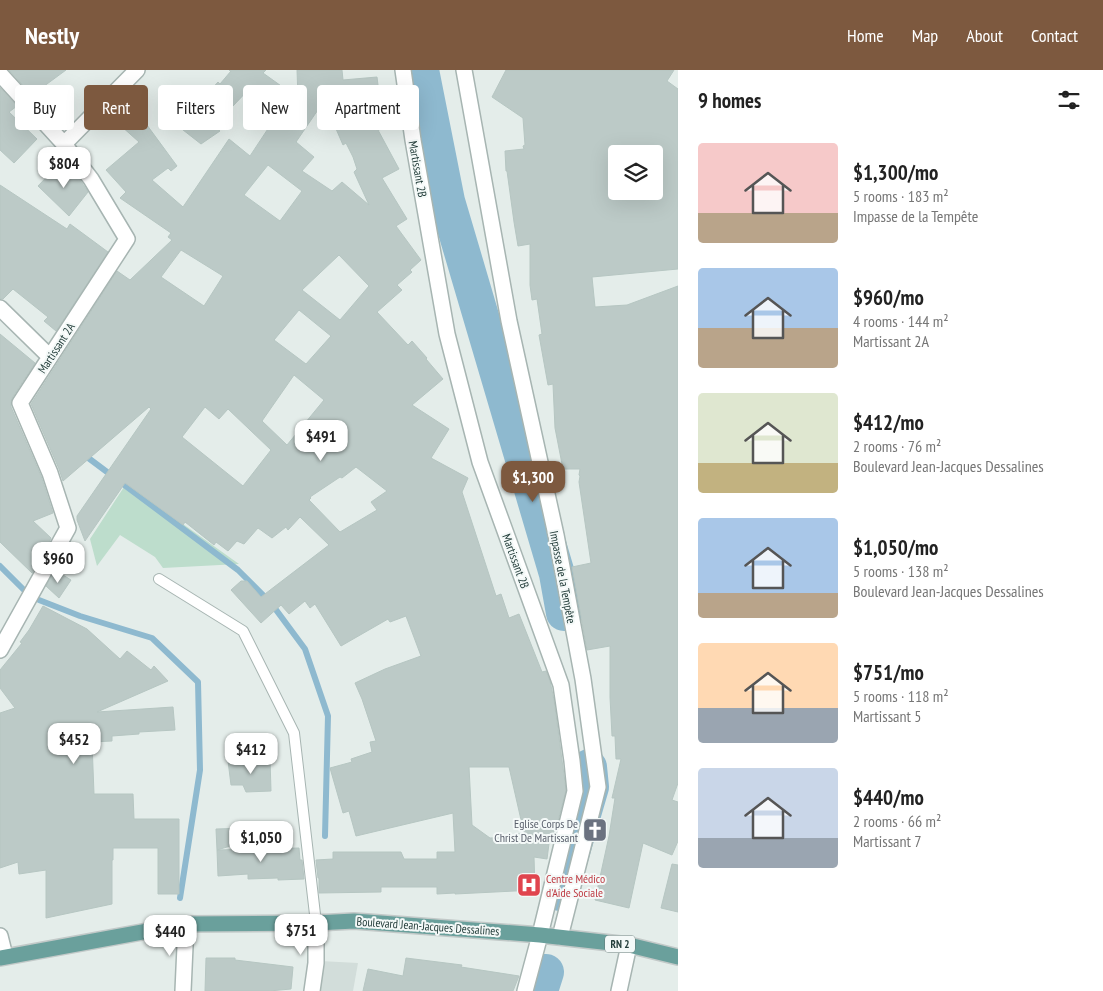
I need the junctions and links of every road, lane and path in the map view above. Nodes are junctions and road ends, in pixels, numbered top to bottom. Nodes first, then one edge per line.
1 (137, 70) edge
2 (403, 70) edge
3 (464, 70) edge
4 (0, 74) edge
5 (64, 144) junction
6 (0, 308) edge
7 (50, 357) junction
8 (159, 579) dead end
9 (0, 650) edge
10 (316, 923) junction
11 (186, 924) junction
12 (540, 935) junction
13 (0, 936) edge
14 (560, 937) junction
15 (629, 945) junction
16 (2, 957) edge
17 (678, 957) edge
18 (184, 991) edge
19 (312, 991) edge
20 (525, 991) edge
21 (619, 991) edge

1 - 5 street
2 - 12 street, Martissant 2B
3 - 14 street, Impasse de la Tempête
4 - 5 street, Martissant 2A
5 - 7 street, Martissant 2A
6 - 7 street
7 - 9 street, Martissant 2A
8 - 10 lane
10 - 11 main road, Boulevard Jean-Jacques Dessalines / RN 2
10 - 12 main road, Boulevard Jean-Jacques Dessalines / RN 2
10 - 19 street
11 - 16 main road, Boulevard Jean-Jacques Dessalines / RN 2
11 - 18 street
12 - 14 main road, Boulevard Jean-Jacques Dessalines / RN 2
12 - 20 street, Martissant 2B
13 - 16 street
14 - 15 main road, Boulevard Jean-Jacques Dessalines / RN 2
15 - 17 main road, Boulevard Jean-Jacques Dessalines / RN 2
15 - 21 street

